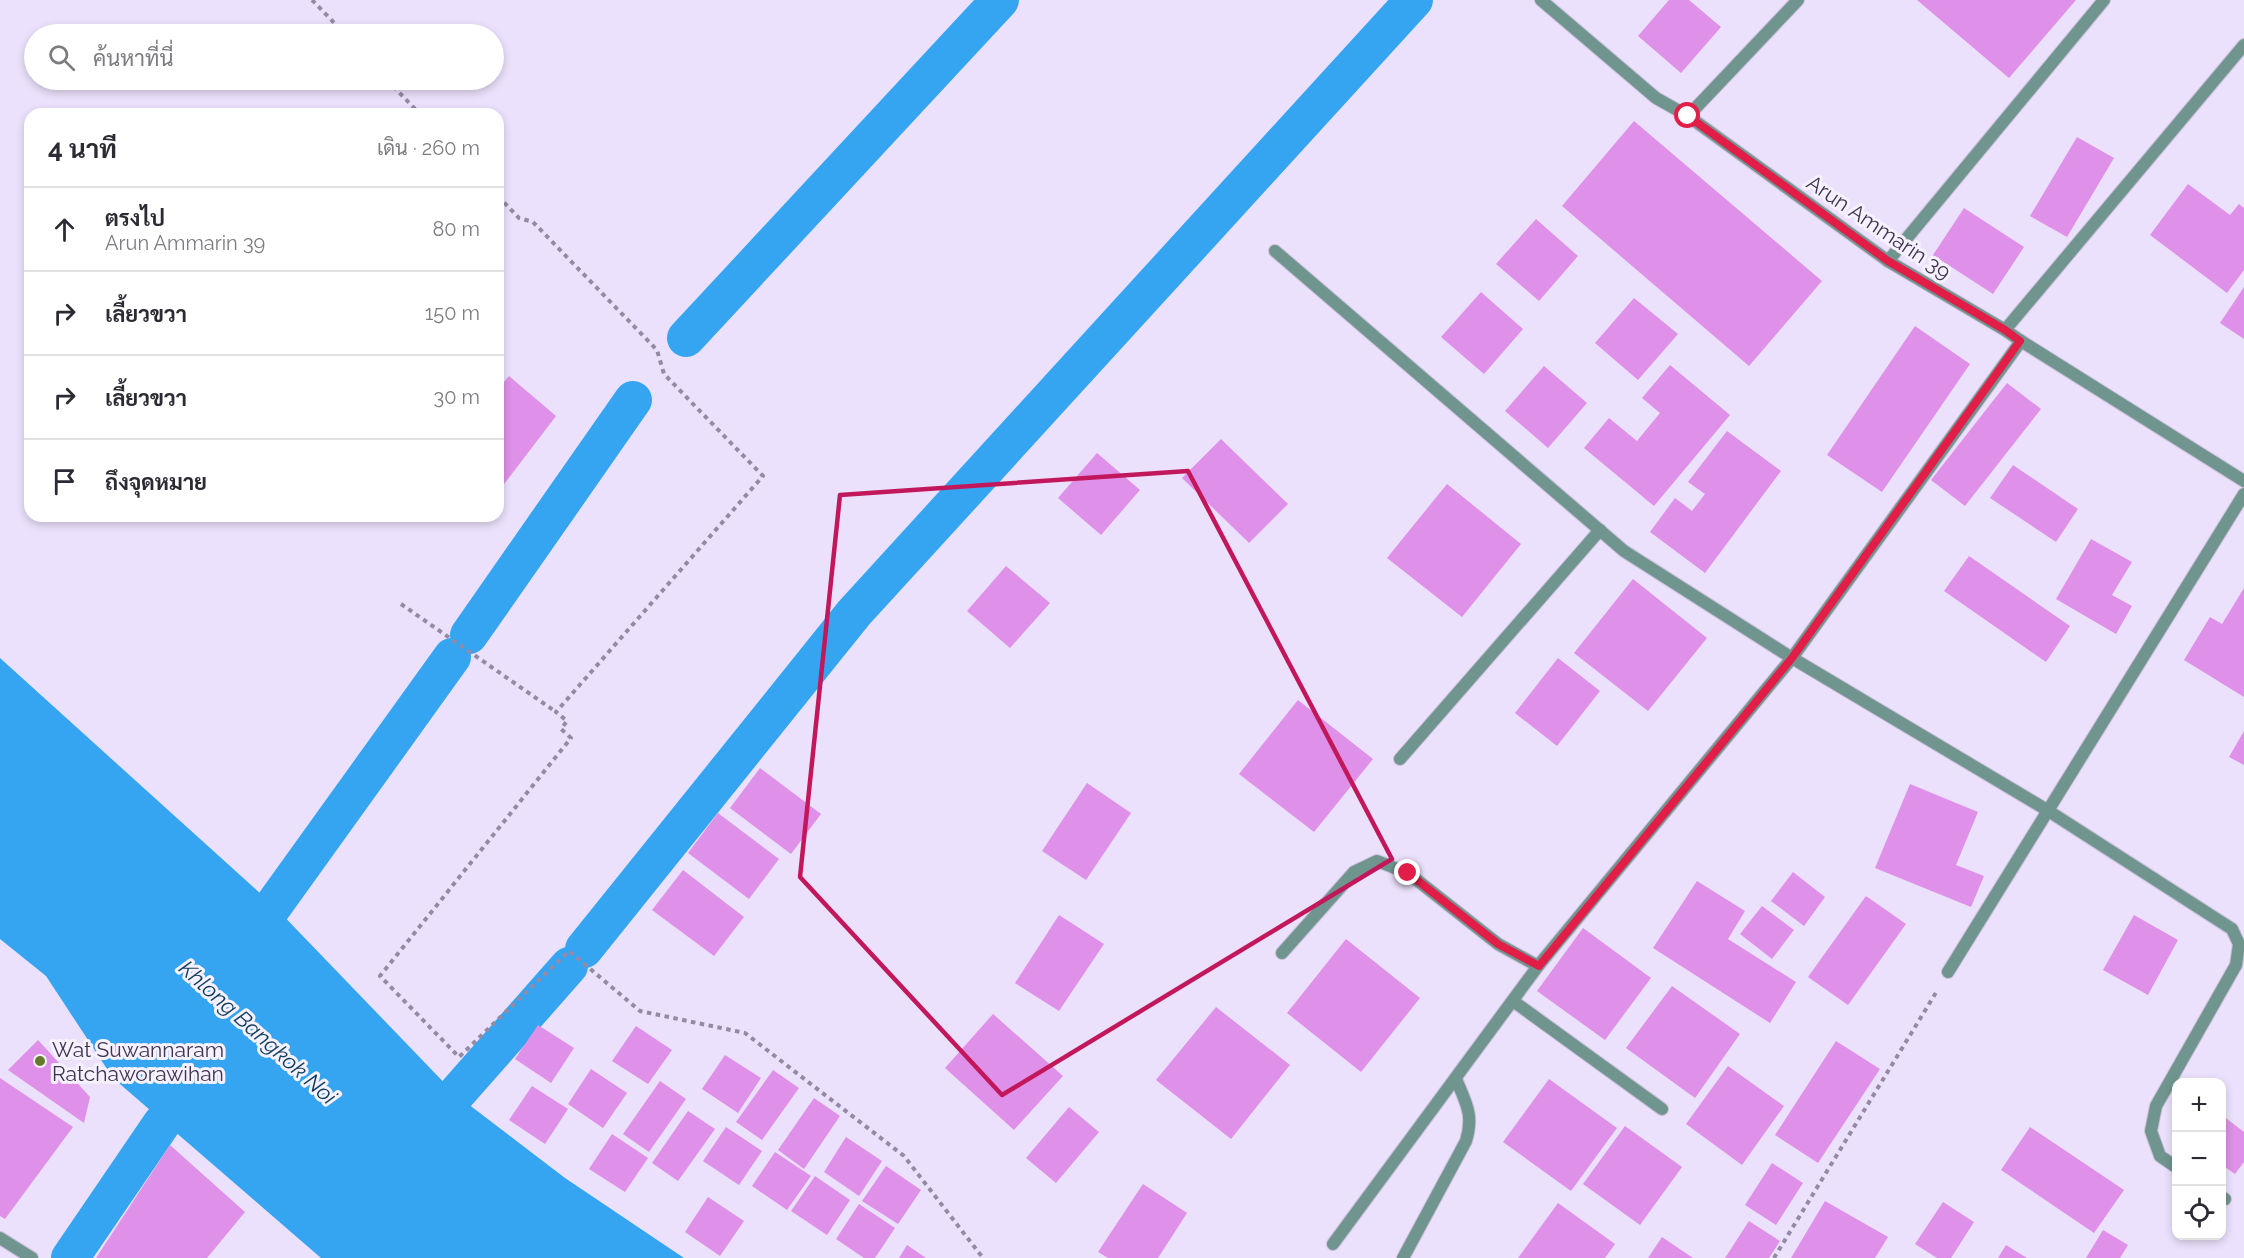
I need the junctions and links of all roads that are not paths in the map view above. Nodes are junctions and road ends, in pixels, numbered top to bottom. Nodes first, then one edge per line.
1 (1541, 0) edge
2 (1798, 0) edge
3 (2104, 0) edge
4 (2244, 45) edge
5 (1688, 116) junction
6 (1275, 251) dead end
7 (1888, 261) junction
8 (2005, 330) junction
9 (2020, 341) junction
10 (2244, 481) edge
11 (2244, 494) edge
12 (1600, 530) junction
13 (1792, 658) junction
14 (1400, 759) dead end
15 (2047, 810) junction
16 (1282, 952) dead end
17 (1539, 966) junction
18 (1948, 972) road end
19 (1513, 1001) junction
20 (1456, 1078) junction
21 (1662, 1109) dead end
22 (2172, 1164) edge
23 (0, 1238) edge
24 (1333, 1244) dead end
25 (31, 1257) edge
26 (1403, 1258) edge

1 - 5 street, Arun Ammarin 39
2 - 5 street
3 - 7 street
4 - 8 street
5 - 7 street, Arun Ammarin 39
6 - 12 street
7 - 8 street, Arun Ammarin 39
8 - 9 street, Arun Ammarin 39
9 - 10 street, Arun Ammarin 39
9 - 13 street
11 - 15 street
12 - 13 street
12 - 14 street
13 - 15 street
13 - 17 street
15 - 18 street
15 - 22 street
16 - 17 street
17 - 19 street
19 - 20 street
19 - 21 street
20 - 24 street
20 - 26 street
23 - 25 street

